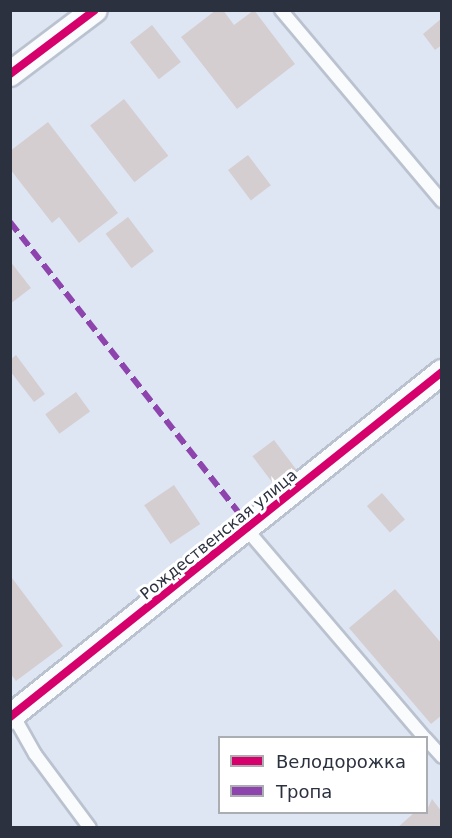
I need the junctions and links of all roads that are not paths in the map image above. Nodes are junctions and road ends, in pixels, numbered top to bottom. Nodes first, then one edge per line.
1 (95, 10) edge
2 (281, 10) edge
3 (10, 74) edge
4 (441, 201) edge
5 (441, 372) edge
6 (248, 531) junction
7 (12, 716) edge
8 (424, 736) edge
9 (428, 741) edge
10 (441, 757) edge
11 (90, 828) edge

1 - 3 street
2 - 4 lane
5 - 6 street, Рождественская улица
6 - 7 street, Рождественская улица
6 - 8 lane
7 - 11 lane
9 - 10 lane

